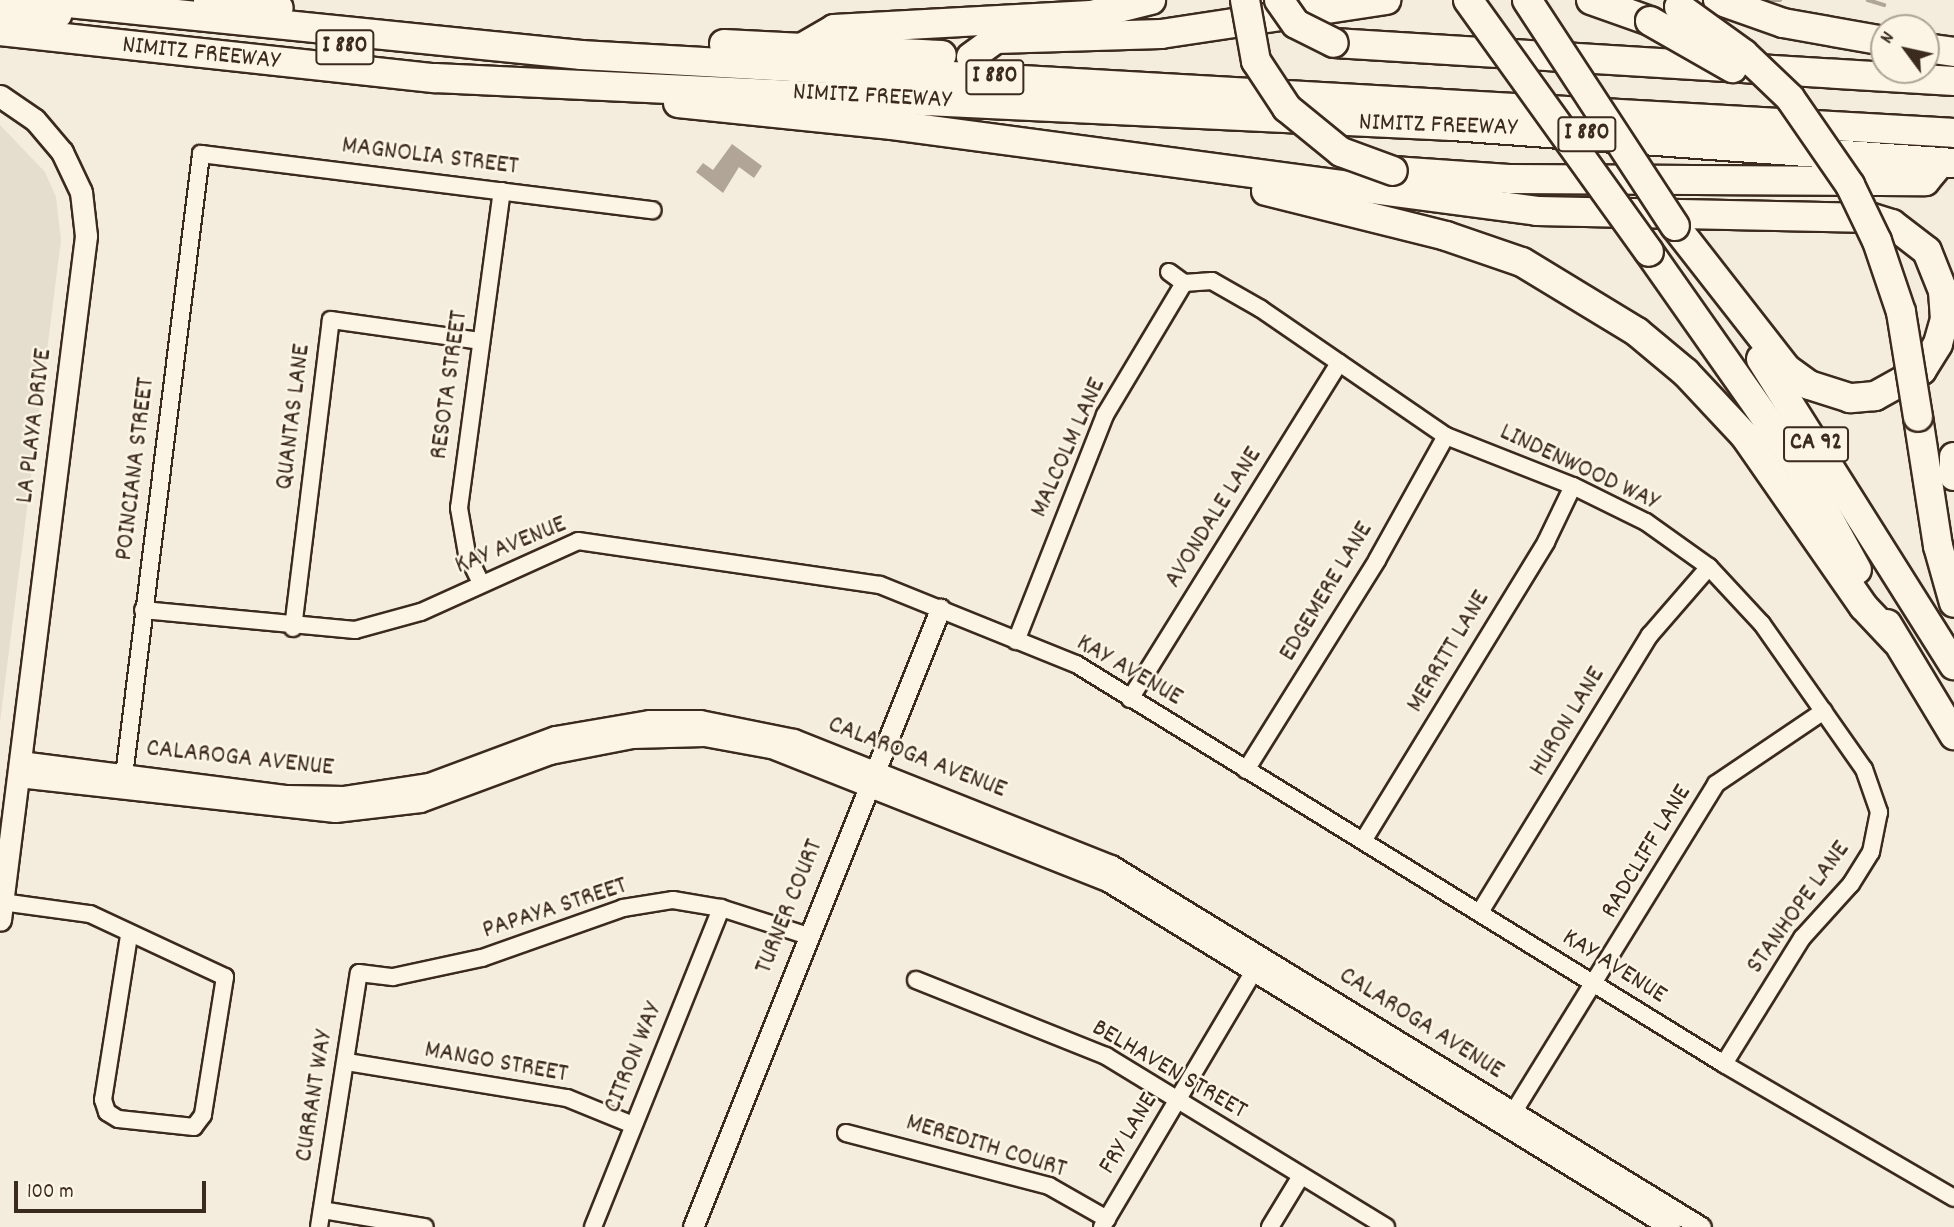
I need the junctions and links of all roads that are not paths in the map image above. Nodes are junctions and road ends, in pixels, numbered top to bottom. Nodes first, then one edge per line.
1 (39, 0) edge
2 (208, 0) edge
3 (1151, 0) edge
4 (1245, 0) edge
5 (1279, 0) edge
6 (1387, 0) edge
7 (1468, 0) edge
8 (1484, 0) edge
9 (1527, 0) edge
10 (1591, 0) edge
11 (1718, 0) edge
12 (0, 7) edge
13 (1666, 9) edge
14 (0, 30) edge
15 (1870, 39) edge
16 (803, 47) junction
17 (971, 57) junction
18 (1954, 81) edge
19 (688, 86) junction
20 (635, 88) junction
21 (0, 96) edge
22 (1954, 119) edge
23 (1954, 133) edge
24 (201, 154) joint
25 (1130, 159) junction
26 (1586, 160) junction
27 (1947, 162) edge
28 (502, 191) junction
29 (653, 210) dead end
30 (1675, 226) junction
31 (1169, 272) dead end
32 (1184, 283) junction
33 (481, 341) junction
34 (1339, 363) junction
35 (1446, 436) junction
36 (1954, 457) edge
37 (1954, 476) edge
38 (1573, 486) junction
39 (1709, 567) junction
40 (481, 583) junction
41 (1954, 603) edge
42 (940, 609) junction
43 (143, 610) junction
44 (293, 628) junction
45 (1016, 641) junction
46 (1896, 641) junction
47 (1954, 665) edge
48 (1130, 699) junction
49 (1824, 711) junction
50 (1954, 735) edge
51 (19, 769) junction
52 (1246, 770) junction
53 (873, 777) junction
54 (124, 782) junction
55 (1879, 812) joint
56 (1363, 841) junction
57 (722, 908) junction
58 (1, 911) edge
59 (1480, 912) junction
60 (805, 935) junction
61 (129, 936) junction
62 (1257, 966) junction
63 (359, 973) joint
64 (916, 980) dead end
65 (1594, 984) junction
66 (347, 1062) junction
67 (1724, 1064) junction
68 (1177, 1101) junction
69 (1510, 1119) junction
70 (633, 1125) junction
71 (846, 1133) dead end
72 (1301, 1176) junction
73 (1954, 1198) edge
74 (322, 1210) junction
75 (1105, 1223) edge
76 (319, 1227) edge
77 (425, 1227) edge
78 (593, 1227) edge
79 (693, 1227) edge
80 (1270, 1227) edge
81 (1386, 1227) edge
82 (1670, 1227) edge
83 (1701, 1227) edge

1 - 23 highway, I 880
2 - 16 highway, NIMITZ FREEWAY / I 880
3 - 16 highway
4 - 27 highway, bridge
5 - 18 highway, bridge
6 - 17 highway
7 - 26 highway, bridge
8 - 26 highway, CA 92, bridge
9 - 30 highway, CA 92, bridge
10 - 13 highway
11 - 15 highway
12 - 19 highway, I 880
13 - 41 highway, bridge
14 - 20 highway, NIMITZ FREEWAY / I 880
16 - 17 highway, NIMITZ FREEWAY / I 880
17 - 22 highway, NIMITZ FREEWAY / I 880
19 - 20 highway, NIMITZ FREEWAY / I 880
19 - 27 highway, NIMITZ FREEWAY / I 880
20 - 25 highway
21 - 51 main road, LA PLAYA DRIVE
24 - 28 street, MAGNOLIA STREET
24 - 43 street, POINCIANA STREET
25 - 30 highway
25 - 46 highway
26 - 46 highway, CA 92, bridge
28 - 29 street, MAGNOLIA STREET
28 - 33 street, RESOTA STREET
30 - 47 highway, CA 92
31 - 32 street
32 - 34 street, LINDENWOOD WAY
32 - 45 street, MALCOLM LANE
33 - 40 street, RESOTA STREET
33 - 44 street, QUANTAS LANE
34 - 35 street, LINDENWOOD WAY
34 - 48 street, AVONDALE LANE
35 - 38 street, LINDENWOOD WAY
35 - 52 street, EDGEMERE LANE
36 - 37 highway
38 - 39 street, LINDENWOOD WAY
38 - 56 street, MERRITT LANE
39 - 49 street, LINDENWOOD WAY
39 - 59 street, HURON LANE
40 - 42 street, KAY AVENUE
40 - 44 street, KAY AVENUE
42 - 45 street, KAY AVENUE
42 - 53 street, TURNER COURT
43 - 44 street, KAY AVENUE
43 - 54 street, POINCIANA STREET
45 - 48 street, KAY AVENUE
46 - 50 highway, CA 92
48 - 52 street, KAY AVENUE
49 - 55 street, LINDENWOOD WAY
49 - 65 street, RADCLIFF LANE
51 - 54 street, CALAROGA AVENUE
51 - 58 main road, LA PLAYA DRIVE
52 - 56 street, KAY AVENUE
53 - 54 street, CALAROGA AVENUE
53 - 60 street, TURNER COURT
53 - 62 street, CALAROGA AVENUE
55 - 67 street, STANHOPE LANE
56 - 59 street, KAY AVENUE
57 - 60 street, PAPAYA STREET
57 - 63 street, PAPAYA STREET
57 - 70 street, CITRON WAY
58 - 61 street
59 - 65 street, KAY AVENUE
60 - 79 street, TURNER COURT
61 - 61 street
62 - 68 street, FRY LANE
62 - 69 street, CALAROGA AVENUE
63 - 66 street, CURRANT WAY
64 - 68 street, BELHAVEN STREET
65 - 67 street, KAY AVENUE
65 - 69 street, RADCLIFF LANE
66 - 70 street, MANGO STREET
66 - 74 street, CURRANT WAY
67 - 73 street, KAY AVENUE
68 - 72 street, BELHAVEN STREET
68 - 75 street, FRY LANE
69 - 82 street, CALAROGA AVENUE
69 - 83 street, CALAROGA AVENUE
70 - 78 street, CITRON WAY
71 - 75 street, MEREDITH COURT
72 - 80 street
72 - 81 street, BELHAVEN STREET
74 - 76 street, CURRANT WAY
74 - 77 street

